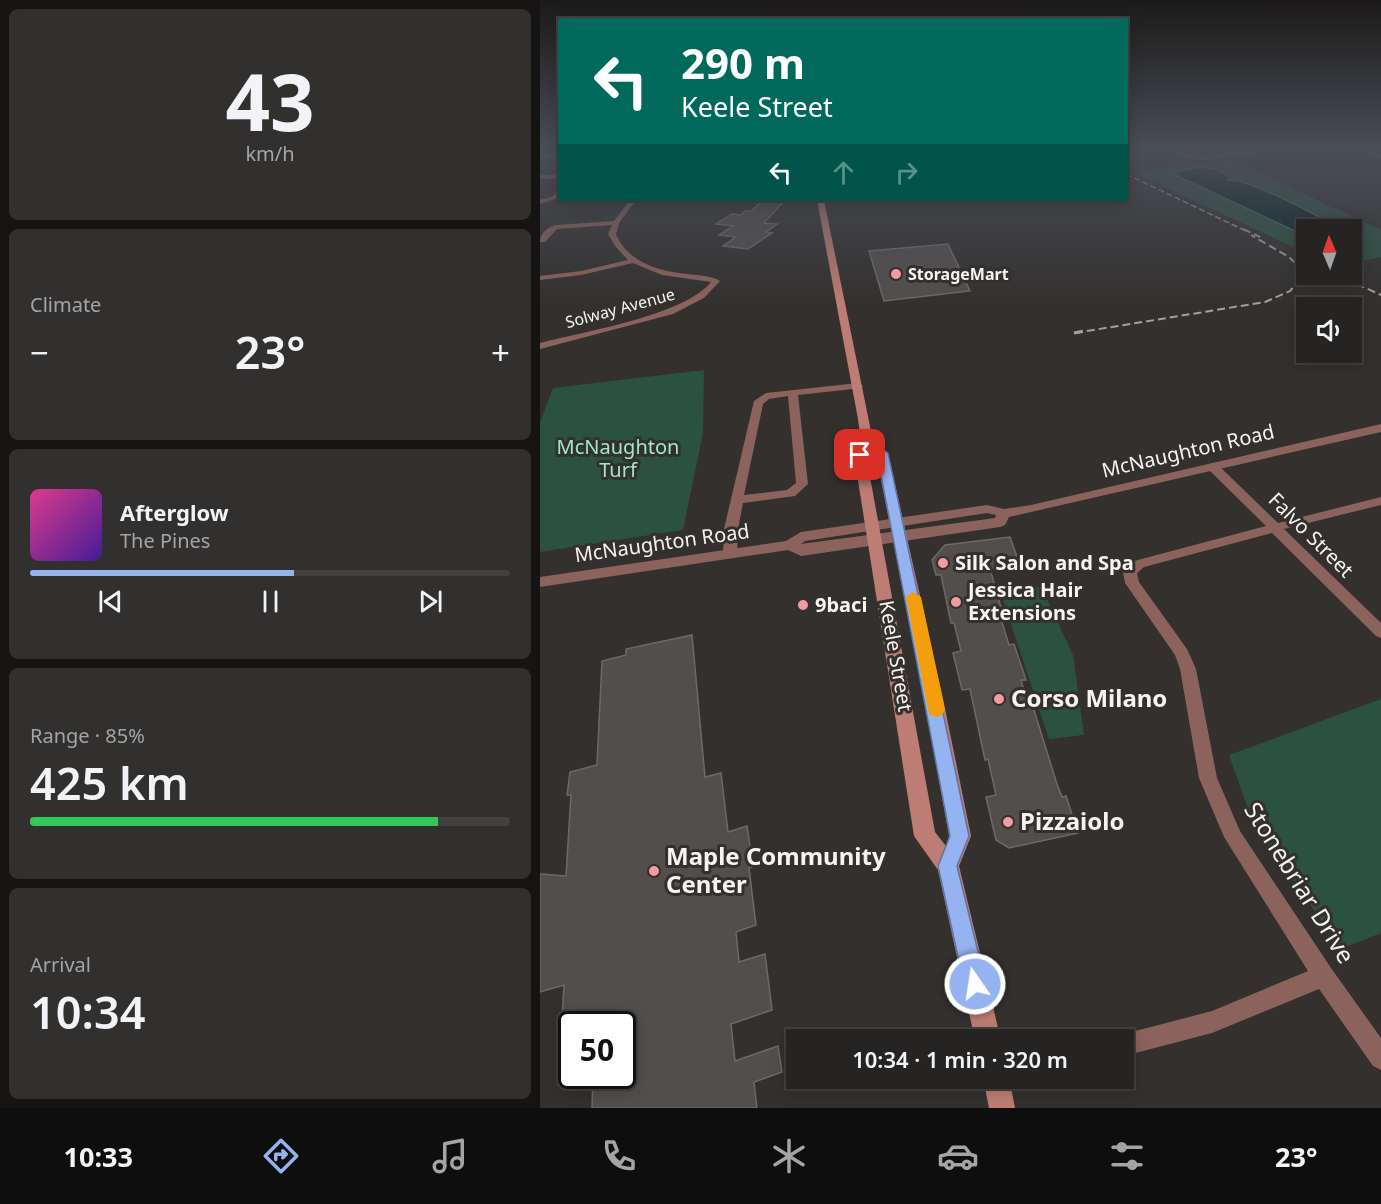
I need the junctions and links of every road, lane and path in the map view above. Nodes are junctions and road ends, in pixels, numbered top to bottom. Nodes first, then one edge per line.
1 (632, 202) edge
2 (820, 202) edge
3 (616, 223) junction
4 (542, 240) dead end
5 (632, 261) junction
6 (540, 278) edge
7 (540, 346) edge
8 (858, 386) junction
9 (793, 392) junction
10 (1381, 428) edge
11 (867, 442) junction
12 (1213, 467) junction
13 (738, 500) junction
14 (1381, 501) edge
15 (1275, 528) junction
16 (900, 530) junction
17 (874, 534) junction
18 (730, 554) junction
19 (540, 582) edge
20 (1381, 632) edge
21 (948, 866) junction
22 (1323, 976) junction
23 (985, 1029) edge
24 (1134, 1042) edge
25 (1381, 1058) edge
26 (998, 1089) edge
27 (1002, 1108) edge

1 - 3 street
2 - 8 main road, Keele Street
3 - 4 street
3 - 5 street, Solway Avenue
5 - 6 street
5 - 7 street, Solway Avenue
8 - 9 street
8 - 11 main road, Keele Street
9 - 13 street
9 - 13 street
10 - 12 street, McNaughton Road
11 - 16 main road, Keele Street
11 - 17 main road, Keele Street
12 - 15 street, Falvo Street
12 - 16 street, McNaughton Road
13 - 18 street
14 - 15 street
15 - 20 street, Falvo Street
15 - 22 street, Stonebriar Drive
16 - 17 street, McNaughton Road
16 - 21 main road, Keele Street
17 - 18 street, McNaughton Road
17 - 21 main road, Keele Street
18 - 19 street, McNaughton Road
21 - 23 main road, Keele Street
22 - 24 street
22 - 25 street, Stonebriar Drive
26 - 27 main road

